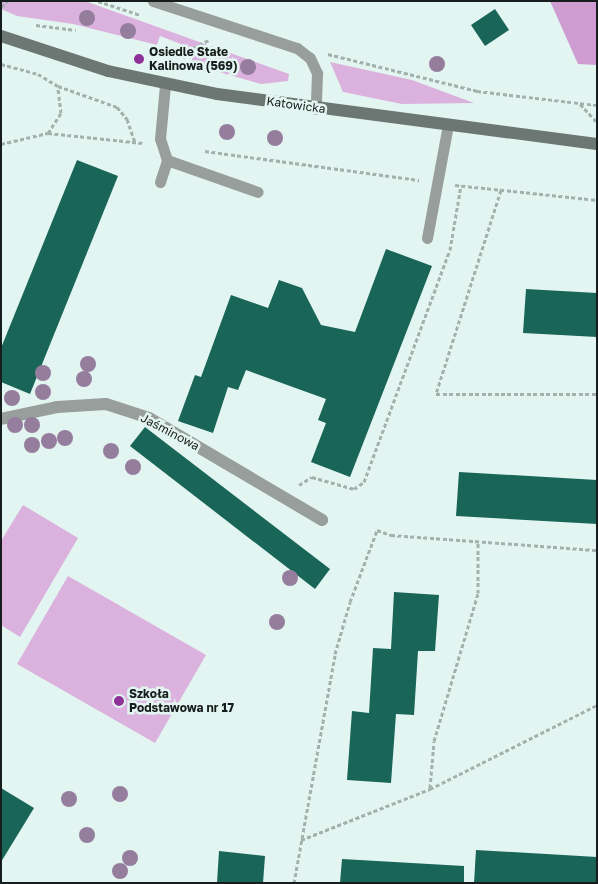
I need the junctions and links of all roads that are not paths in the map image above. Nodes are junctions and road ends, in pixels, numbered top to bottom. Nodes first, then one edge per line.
1 (153, 1) edge
2 (1, 36) edge
3 (165, 85) junction
4 (316, 109) junction
5 (448, 125) junction
6 (597, 144) edge
7 (167, 160) junction
8 (160, 182) dead end
9 (258, 192) dead end
10 (427, 238) dead end
11 (1, 419) edge
12 (322, 520) dead end

1 - 4 lane
2 - 3 street, Katowicka
3 - 4 street, Katowicka
3 - 7 lane
4 - 5 street, Katowicka
5 - 6 street, Katowicka
5 - 10 lane
7 - 8 lane
7 - 9 lane
11 - 12 street, Jaśminowa

